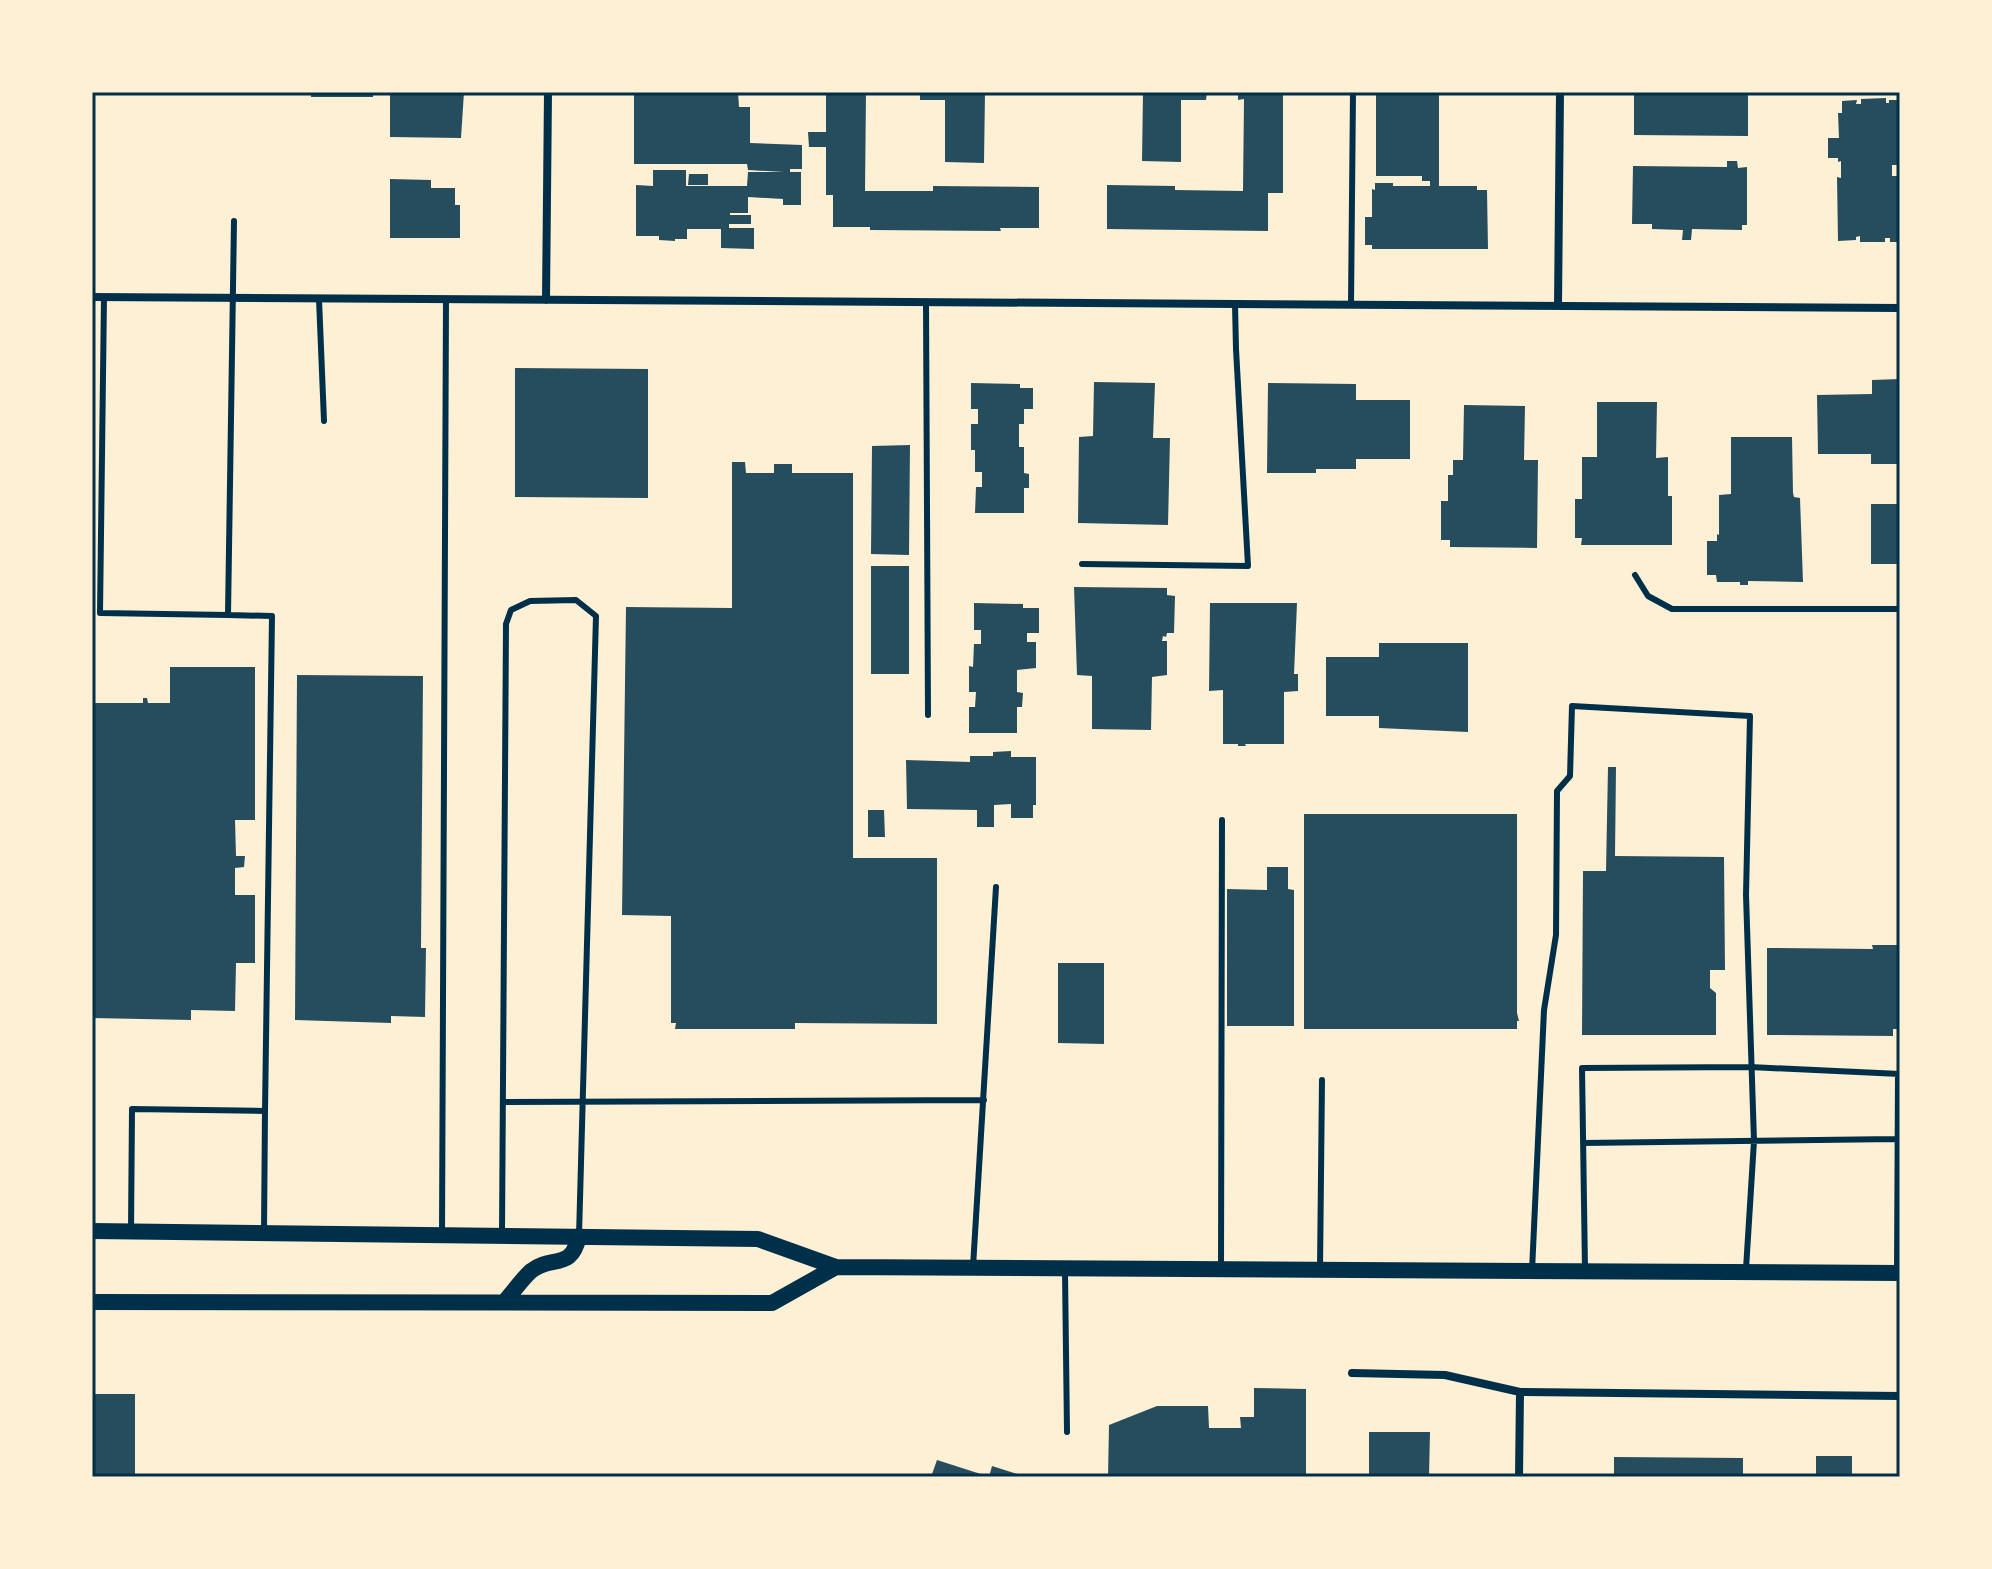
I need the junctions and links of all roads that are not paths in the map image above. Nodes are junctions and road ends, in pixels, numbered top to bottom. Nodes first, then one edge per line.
1 (548, 92) edge
2 (1353, 92) edge
3 (1560, 92) edge
4 (234, 221) dead end
5 (92, 297) edge
6 (104, 297) junction
7 (232, 298) junction
8 (319, 299) junction
9 (446, 300) junction
10 (546, 300) junction
11 (926, 304) junction
12 (1235, 304) junction
13 (1351, 305) junction
14 (1558, 306) junction
15 (1900, 308) edge
16 (324, 421) dead end
17 (1082, 564) dead end
18 (1635, 575) dead end
19 (1900, 609) edge
20 (228, 615) junction
21 (928, 715) dead end
22 (1222, 820) dead end
23 (996, 887) dead end
24 (1750, 1067) junction
25 (1899, 1074) edge
26 (1322, 1080) dead end
27 (984, 1100) junction
28 (582, 1101) junction
29 (503, 1102) junction
30 (265, 1111) junction
31 (1896, 1139) junction
32 (1754, 1141) junction
33 (1583, 1143) junction
34 (92, 1231) edge
35 (131, 1231) junction
36 (264, 1231) junction
37 (442, 1234) junction
38 (502, 1235) junction
39 (579, 1236) junction
40 (836, 1267) junction
41 (973, 1267) junction
42 (1065, 1268) junction
43 (1221, 1269) junction
44 (1320, 1269) junction
45 (1532, 1271) junction
46 (1585, 1271) junction
47 (1746, 1272) junction
48 (1899, 1273) edge
49 (505, 1301) junction
50 (92, 1302) edge
51 (1352, 1373) dead end
52 (1520, 1392) junction
53 (1900, 1396) edge
54 (1067, 1432) dead end
55 (1519, 1477) edge

1 - 10 street
2 - 13 lane
3 - 14 street
4 - 7 lane
5 - 6 street
6 - 7 street
6 - 20 lane
7 - 8 street
7 - 20 lane
8 - 9 street
8 - 16 lane
9 - 10 street
9 - 37 lane
10 - 11 street
11 - 12 street
11 - 21 lane
12 - 13 street
12 - 17 lane
13 - 14 street
14 - 15 street
18 - 19 lane
20 - 30 lane
22 - 43 lane
23 - 27 lane
24 - 25 lane
24 - 32 lane
24 - 33 lane
24 - 45 lane
25 - 31 lane
26 - 44 lane
27 - 28 lane
27 - 41 lane
28 - 29 lane
28 - 29 lane
28 - 39 lane
29 - 38 lane
30 - 35 lane
30 - 36 lane
31 - 32 lane
31 - 48 lane
32 - 33 lane
32 - 47 lane
33 - 46 lane
34 - 35 main road
35 - 36 main road
36 - 37 main road
37 - 38 main road
38 - 39 main road
39 - 40 main road
39 - 49 main road
40 - 41 main road
40 - 49 main road
41 - 42 main road
42 - 43 main road
42 - 54 lane
43 - 44 main road
44 - 45 main road
45 - 46 main road
46 - 47 main road
47 - 48 main road
49 - 50 main road
51 - 52 street
52 - 53 street
52 - 55 street

